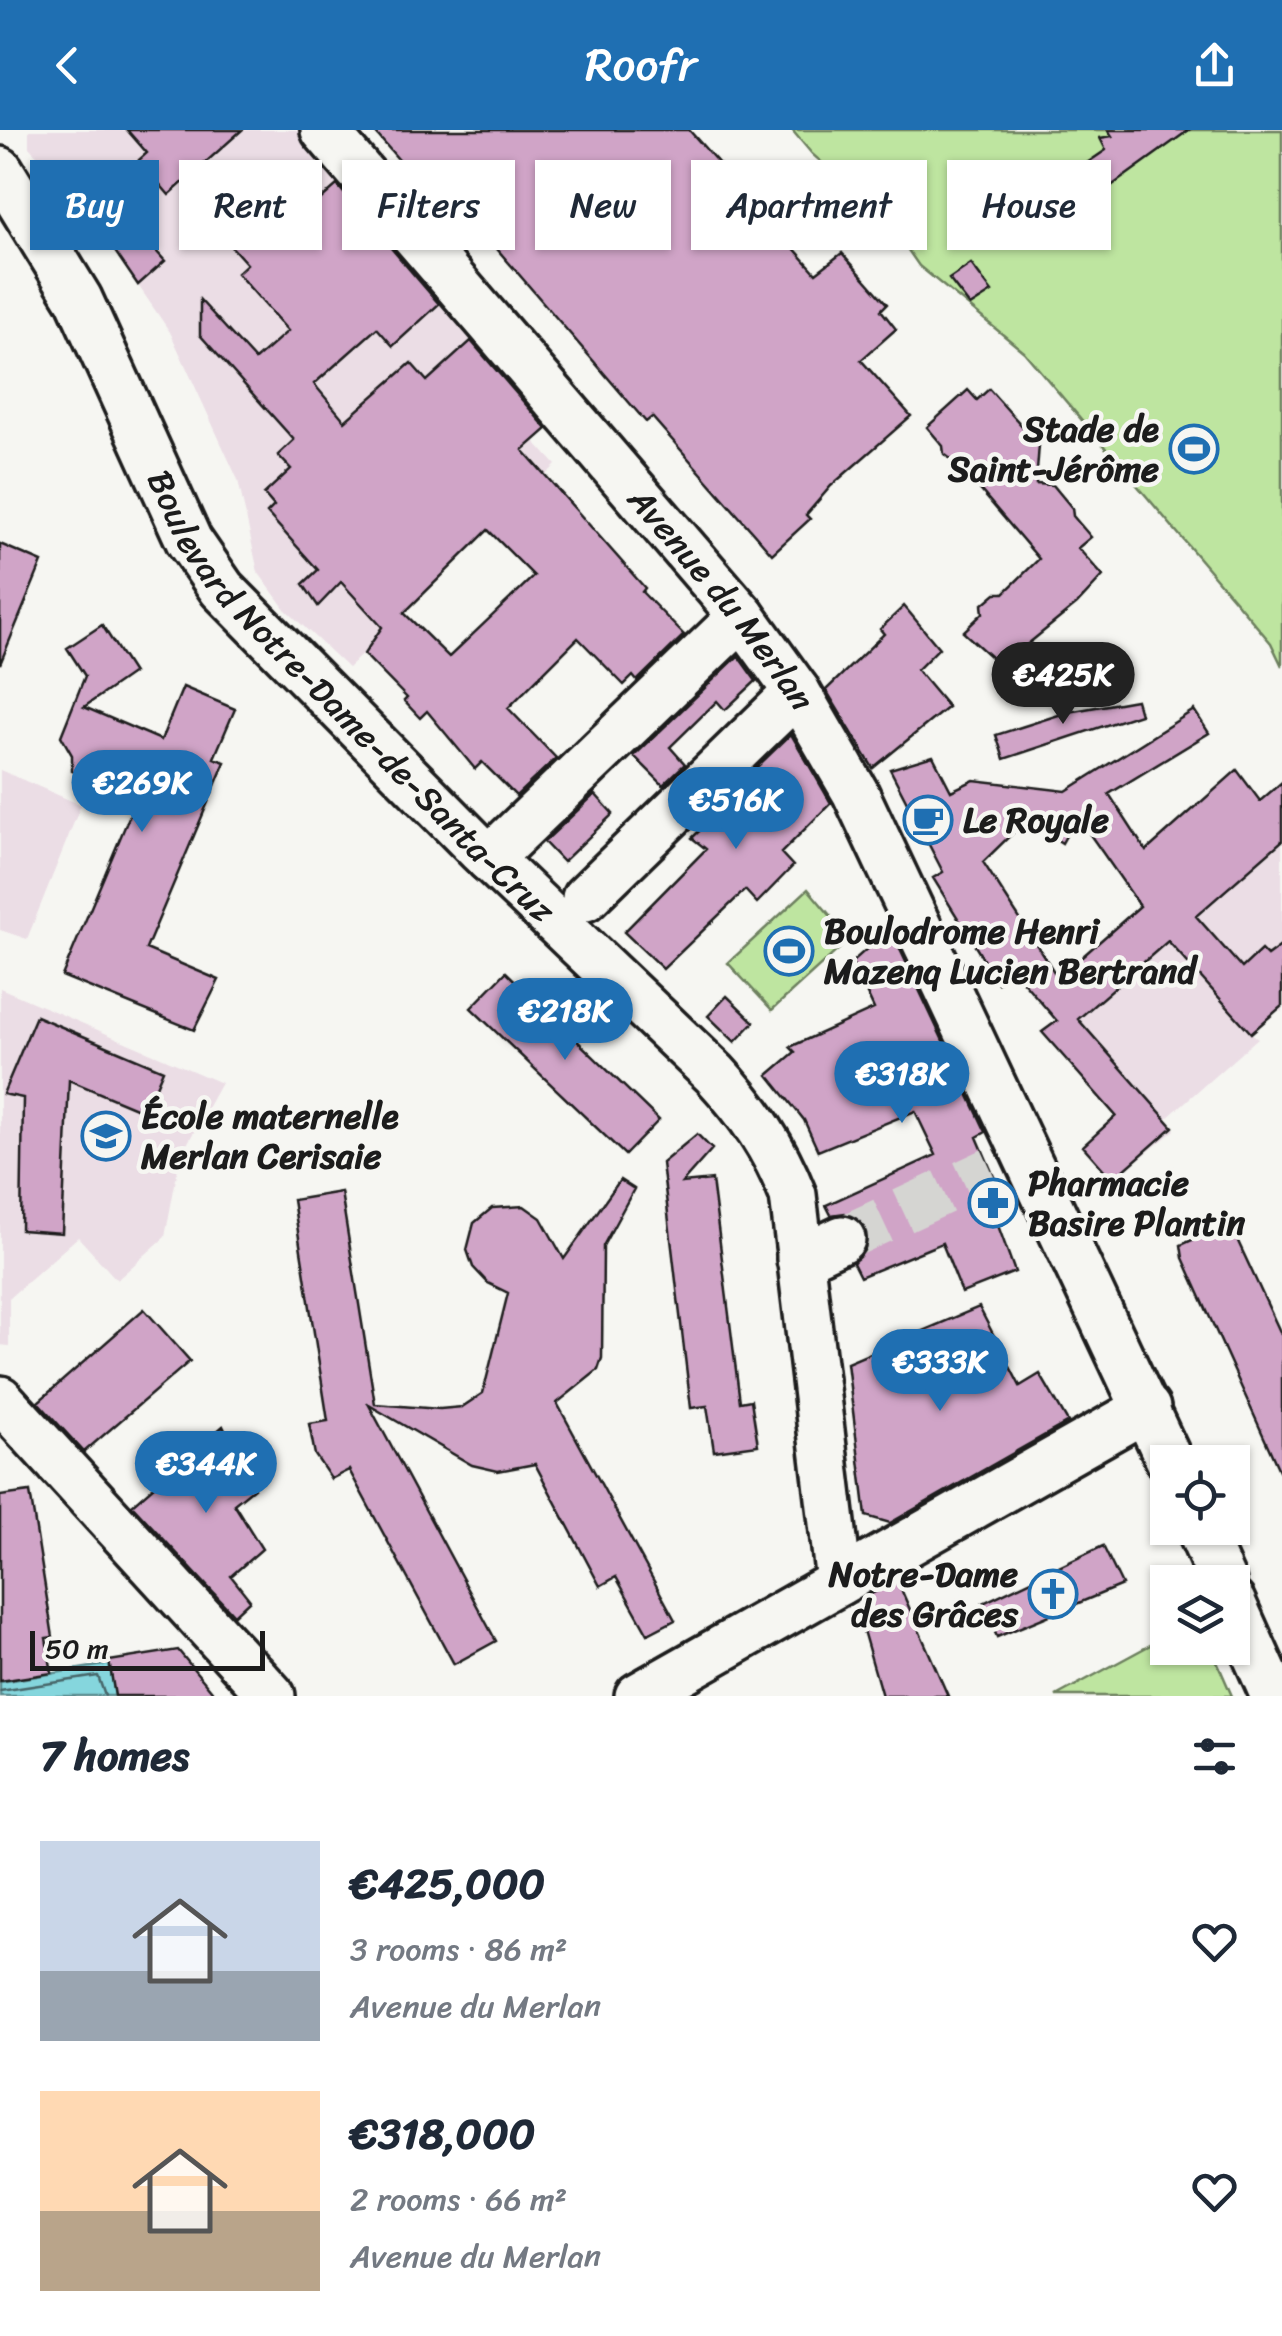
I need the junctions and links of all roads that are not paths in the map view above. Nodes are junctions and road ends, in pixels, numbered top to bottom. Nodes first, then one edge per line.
1 (324, 130) edge
2 (0, 170) edge
3 (742, 616) junction
4 (797, 692) junction
5 (489, 859) junction
6 (584, 898) dead end
7 (842, 1239) tunnel mouth
8 (800, 1258) junction
9 (0, 1399) edge
10 (1146, 1408) junction
11 (1162, 1445) edge
12 (839, 1582) junction
13 (1250, 1637) edge
14 (1275, 1685) edge
15 (272, 1696) edge
16 (638, 1696) edge

1 - 3 street, Avenue du Merlan
2 - 5 street, Boulevard Notre-Dame-de-Santa-Cruz
3 - 4 street, Avenue du Merlan
3 - 5 street
4 - 6 street
4 - 10 street, Avenue du Merlan
5 - 8 street, Boulevard Notre-Dame-de-Santa-Cruz
7 - 8 street
8 - 12 street, Boulevard Notre-Dame-de-Santa-Cruz
9 - 15 street
10 - 11 street, Avenue du Merlan
10 - 12 street
12 - 16 street
13 - 14 street

